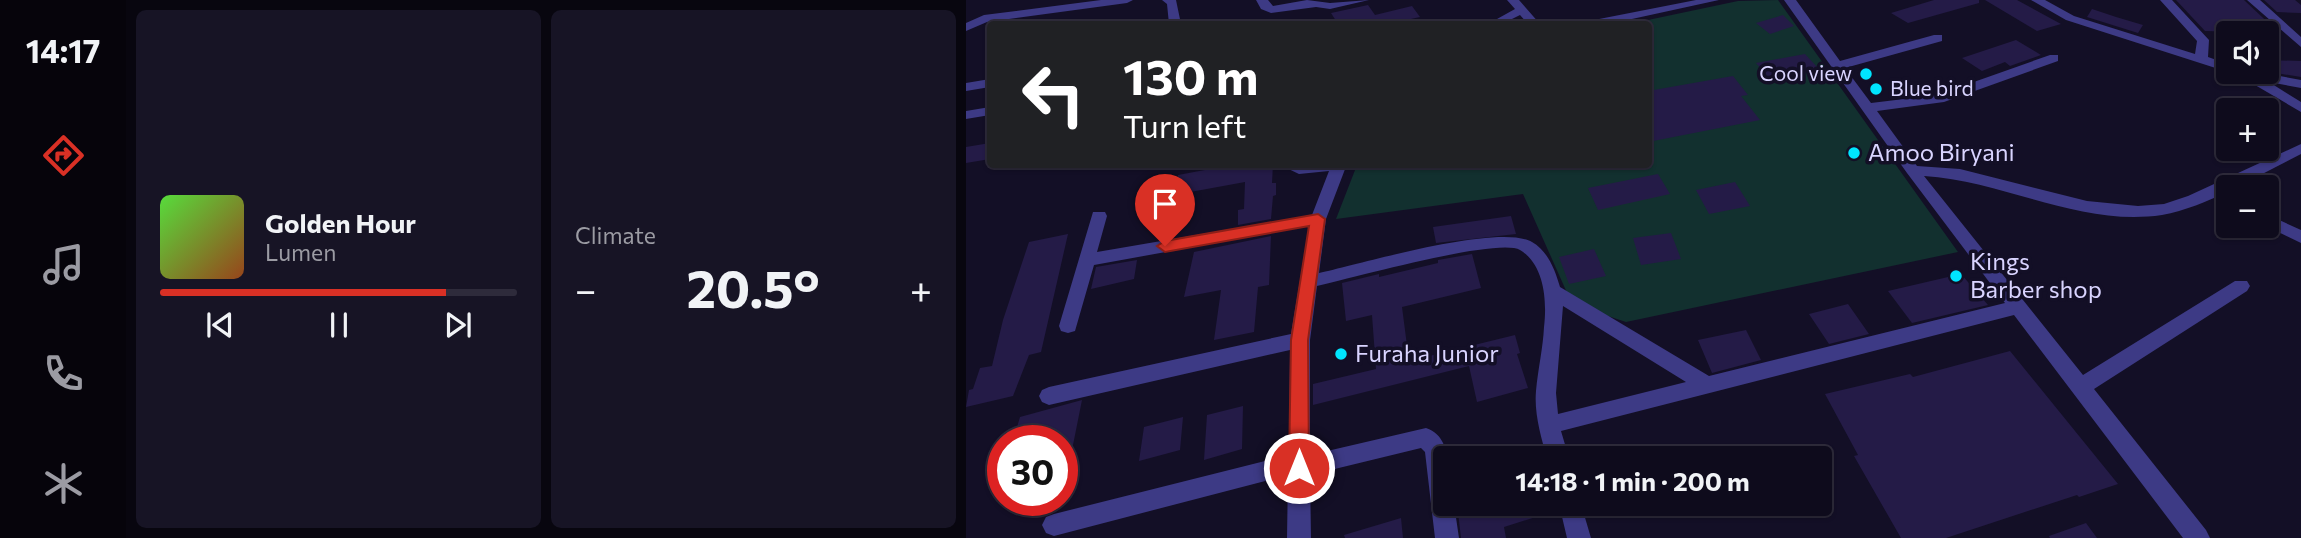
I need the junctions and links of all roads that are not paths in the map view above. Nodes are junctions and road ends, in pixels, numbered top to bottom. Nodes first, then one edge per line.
1 (999, 0) edge
2 (1127, 0) edge
3 (1168, 0) edge
4 (1262, 0) edge
5 (1363, 0) edge
6 (1711, 0) edge
7 (1790, 0) edge
8 (2037, 0) edge
9 (2166, 0) edge
10 (2253, 0) edge
11 (1674, 4) edge
12 (1318, 5) edge
13 (1517, 5) edge
14 (984, 19) junction
15 (1006, 20) edge
16 (1174, 21) edge
17 (1329, 21) edge
18 (1498, 21) edge
19 (1531, 21) edge
20 (1606, 21) edge
21 (966, 27) edge
22 (1938, 38) dead end
23 (2301, 43) edge
24 (2054, 58) dead end
25 (2201, 60) junction
26 (2216, 64) edge
27 (1837, 66) junction
28 (2279, 80) edge
29 (987, 83) edge
30 (2262, 84) edge
31 (2301, 84) edge
32 (966, 88) edge
33 (1868, 108) junction
34 (2301, 108) edge
35 (987, 112) edge
36 (966, 115) edge
37 (2299, 151) edge
38 (1339, 168) edge
39 (1912, 170) junction
40 (2200, 196) junction
41 (2216, 196) edge
42 (1099, 216) dead end
43 (1318, 219) junction
44 (2279, 226) edge
45 (2301, 237) edge
46 (1088, 260) junction
47 (1308, 282) junction
48 (2241, 286) dead end
49 (1553, 291) junction
50 (2018, 307) junction
51 (1068, 326) dead end
52 (1300, 340) junction
53 (1707, 385) junction
54 (2081, 387) junction
55 (1049, 396) dead end
56 (1549, 425) junction
57 (1555, 446) edge
58 (1299, 465) junction
59 (1573, 516) edge
60 (1054, 525) dead end
61 (1299, 538) edge
62 (1447, 538) edge
63 (1579, 538) edge
64 (2198, 538) edge

1 - 14 street
2 - 15 street
3 - 16 street
4 - 12 street
5 - 12 street
6 - 11 street
7 - 27 street
8 - 25 street
9 - 25 street
10 - 23 street
11 - 20 street
12 - 17 street
13 - 18 street
13 - 19 street
14 - 15 street
14 - 21 street
22 - 27 street
24 - 33 street
25 - 26 street
27 - 33 street
28 - 31 street
29 - 32 street
30 - 34 street
33 - 39 street
35 - 36 street
37 - 40 street
38 - 43 street
39 - 40 street
39 - 50 street
40 - 41 street
42 - 46 street
43 - 46 street
43 - 47 street
44 - 45 street
46 - 51 street
47 - 49 street
47 - 52 street
48 - 54 street
49 - 53 street
49 - 56 street
50 - 53 street
50 - 54 street
52 - 55 street
52 - 58 street
53 - 56 street
54 - 64 street
56 - 57 street
58 - 60 street
58 - 61 street
58 - 62 street
59 - 63 street

